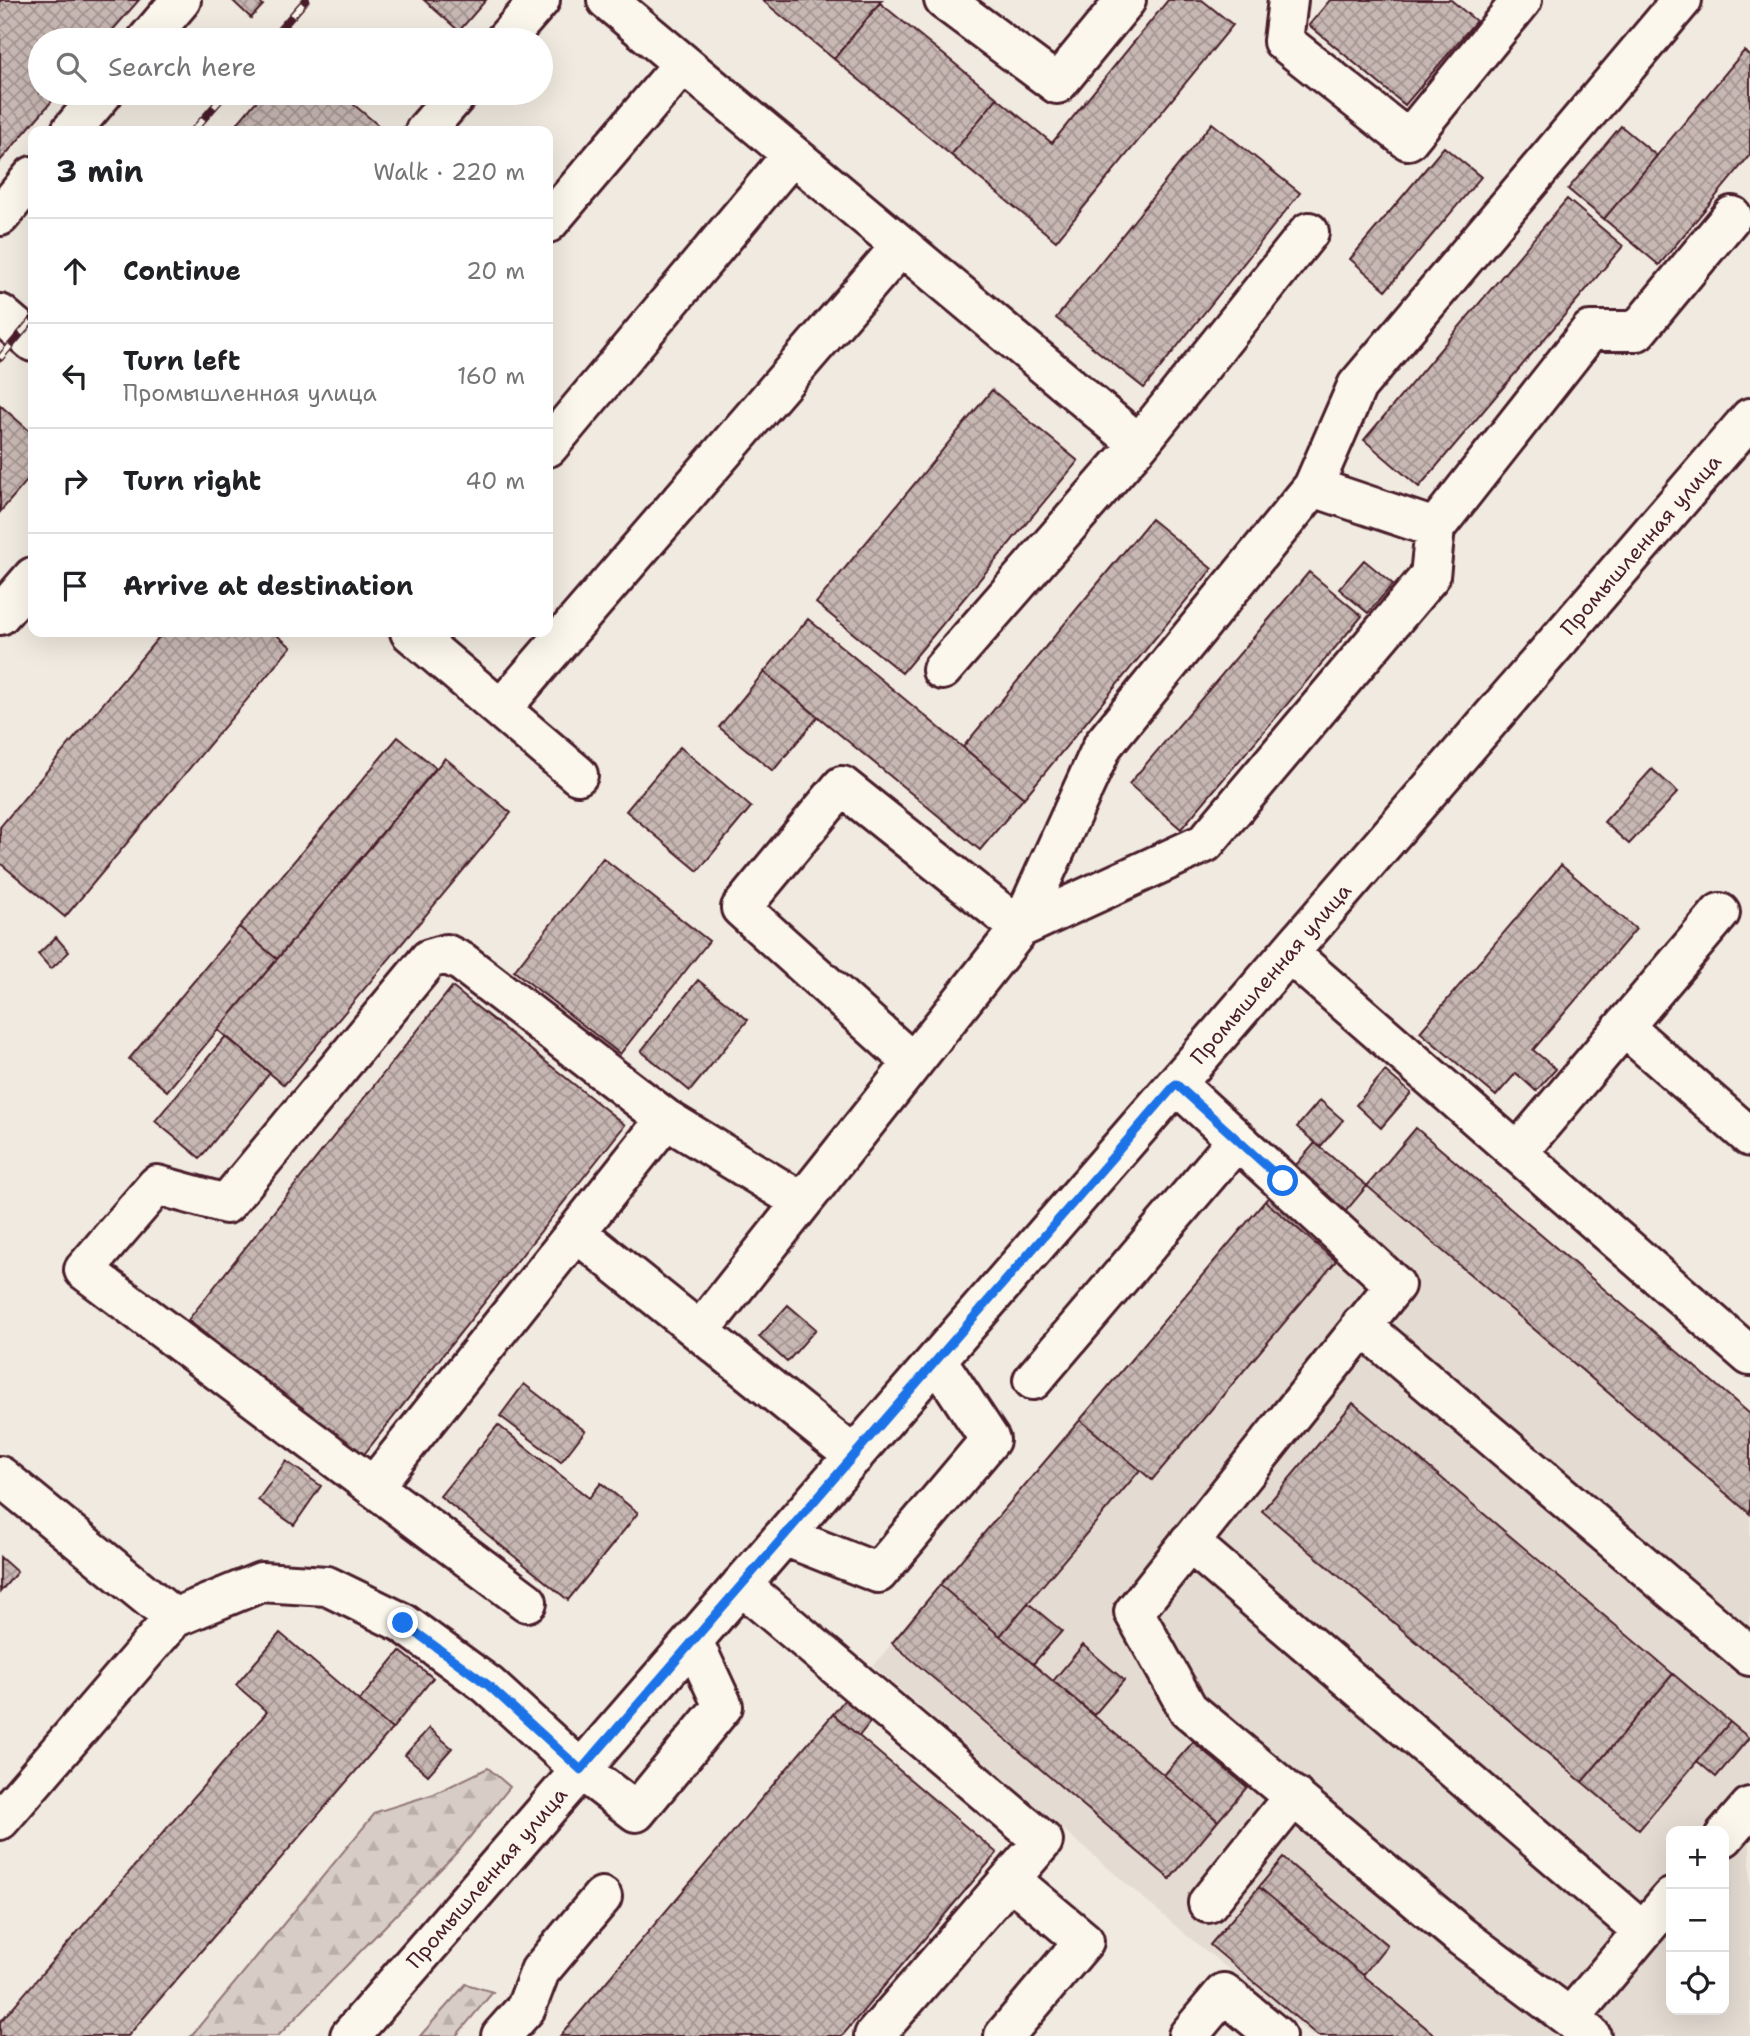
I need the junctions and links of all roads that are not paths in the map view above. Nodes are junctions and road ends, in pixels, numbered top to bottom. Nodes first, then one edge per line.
1 (181, 0) edge
2 (540, 0) edge
3 (607, 0) edge
4 (944, 0) edge
5 (1126, 0) edge
6 (1288, 0) edge
7 (1682, 0) edge
8 (1505, 6) edge
9 (157, 28) edge
10 (516, 28) edge
11 (683, 64) junction
12 (93, 105) edge
13 (448, 105) edge
14 (75, 126) edge
15 (429, 126) edge
16 (792, 155) junction
17 (28, 182) edge
18 (0, 216) edge
19 (1732, 216) dead end
20 (553, 217) edge
21 (1309, 233) dead end
22 (901, 246) junction
23 (0, 314) edge
24 (28, 338) edge
25 (1750, 418) edge
26 (553, 441) edge
27 (1139, 444) junction
28 (1313, 487) junction
29 (1435, 528) junction
30 (28, 583) edge
31 (0, 615) edge
32 (416, 637) edge
33 (942, 670) dead end
34 (501, 709) junction
35 (578, 775) dead end
36 (1720, 913) dead end
37 (1020, 928) junction
38 (1289, 953) junction
39 (1624, 1027) junction
40 (914, 1063) junction
41 (1176, 1084) junction
42 (666, 1119) junction
43 (1750, 1137) edge
44 (1237, 1140) junction
45 (1517, 1153) junction
46 (802, 1202) junction
47 (576, 1232) junction
48 (1361, 1325) junction
49 (700, 1331) junction
50 (1750, 1356) edge
51 (937, 1360) junction
52 (1033, 1380) dead end
53 (854, 1456) junction
54 (0, 1476) edge
55 (373, 1487) junction
56 (784, 1536) junction
57 (1189, 1542) junction
58 (741, 1585) junction
59 (527, 1602) dead end
60 (174, 1618) junction
61 (693, 1641) junction
62 (1750, 1656) edge
63 (581, 1770) junction
64 (1294, 1796) junction
65 (1750, 1807) edge
66 (0, 1820) edge
67 (1729, 1831) edge
68 (1010, 1879) junction
69 (603, 1897) dead end
70 (1208, 1903) dead end
71 (1666, 1904) edge
72 (1643, 1931) junction
73 (1580, 2027) edge
74 (350, 2036) edge
75 (501, 2036) edge
76 (874, 2036) edge
77 (1004, 2036) edge
78 (1188, 2036) edge
79 (1276, 2036) edge

1 - 9 street
2 - 10 street
3 - 11 street
4 - 5 street
6 - 8 street
7 - 28 street
11 - 16 street
11 - 20 street
12 - 14 street
13 - 15 street
16 - 22 street
16 - 26 street
17 - 18 street
19 - 29 street
21 - 27 street
22 - 27 street
22 - 34 street
23 - 24 street
25 - 38 street, Промышленная улица
27 - 33 street
28 - 29 street
28 - 37 street
29 - 37 street
30 - 31 street
32 - 34 street
34 - 35 street
36 - 39 street
37 - 40 street
37 - 40 street
38 - 41 street, Промышленная улица
38 - 45 street
39 - 43 street
39 - 45 street
40 - 46 street
41 - 44 street
41 - 51 street, Промышленная улица
42 - 46 street
42 - 47 street
42 - 55 street
44 - 48 street
44 - 52 street
45 - 50 street
46 - 49 street
47 - 49 street
47 - 55 street
48 - 57 street
48 - 62 street
49 - 53 street
51 - 53 street, Промышленная улица
51 - 56 street
53 - 56 street, Промышленная улица
54 - 60 street
55 - 59 street
56 - 58 street, Промышленная улица
57 - 64 street
57 - 72 street
58 - 61 street, Промышленная улица
58 - 68 street
60 - 63 street
60 - 66 street
61 - 63 street, Промышленная улица
61 - 63 street
63 - 74 street, Промышленная улица
64 - 70 street
64 - 73 street
65 - 67 street
68 - 76 street
68 - 77 street
69 - 75 street
71 - 72 street
72 - 73 street
78 - 79 street

